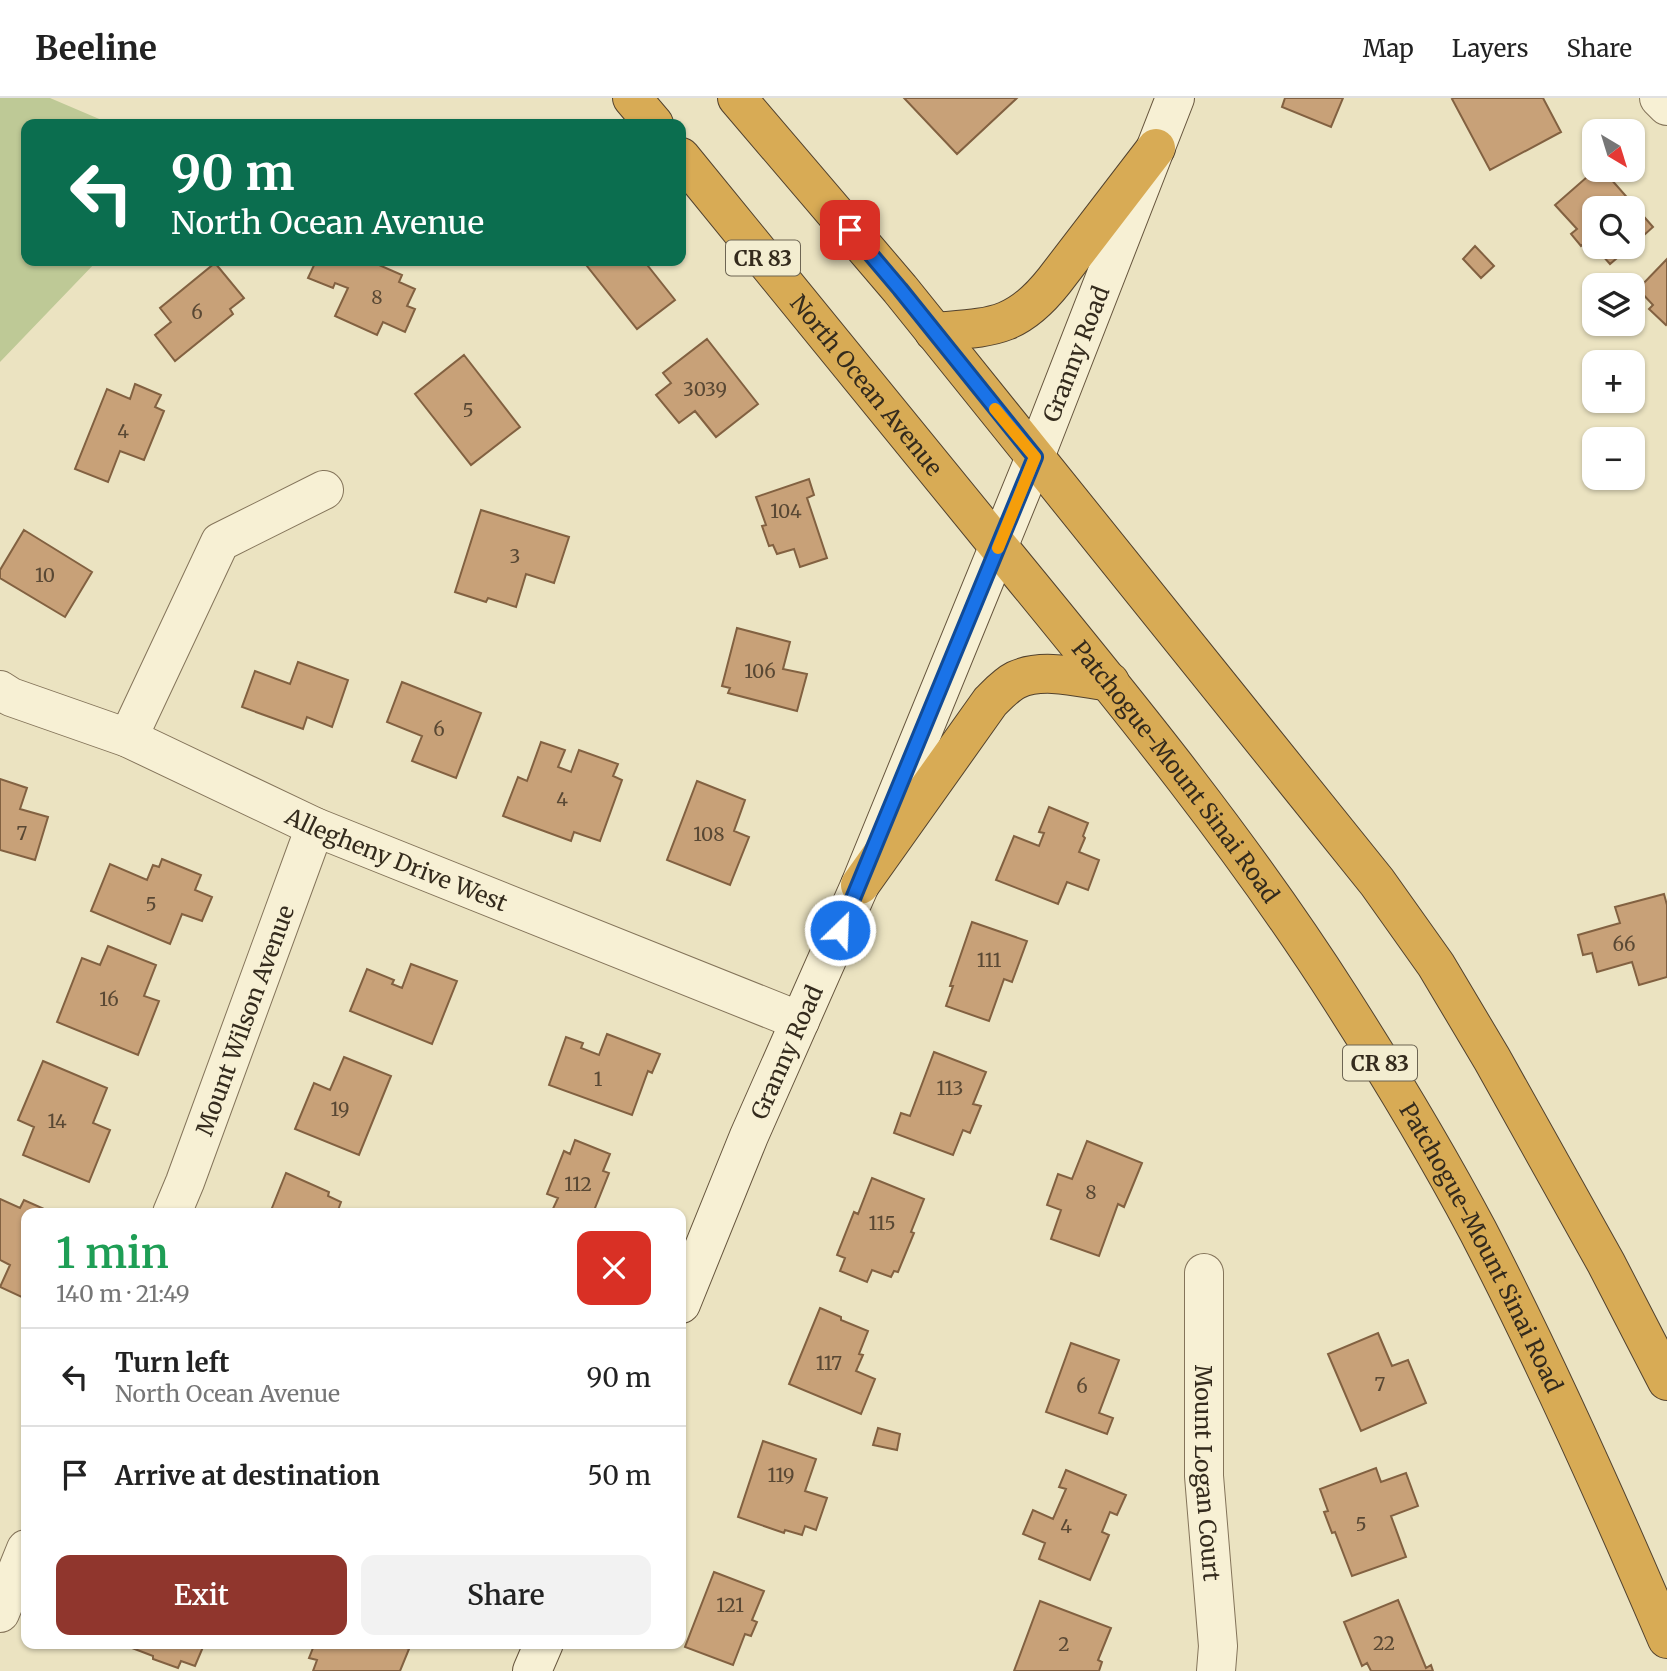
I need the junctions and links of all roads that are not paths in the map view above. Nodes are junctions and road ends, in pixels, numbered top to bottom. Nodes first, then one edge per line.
1 (632, 98) edge
2 (737, 98) edge
3 (1175, 98) edge
4 (1659, 98) edge
5 (1667, 106) edge
6 (650, 119) edge
7 (1156, 148) junction
8 (686, 163) edge
9 (934, 332) junction
10 (1035, 457) junction
11 (324, 489) dead end
12 (999, 546) junction
13 (1110, 682) junction
14 (0, 690) edge
15 (128, 738) junction
16 (316, 827) junction
17 (860, 885) junction
18 (800, 1021) junction
19 (174, 1208) edge
20 (1203, 1273) dead end
21 (686, 1292) edge
22 (1667, 1381) edge
23 (21, 1561) edge
24 (0, 1613) edge
25 (1667, 1639) edge
26 (541, 1649) edge
27 (532, 1671) edge
28 (1216, 1671) edge

1 - 6 highway
2 - 9 highway
3 - 7 street, Granny Road
4 - 5 street
7 - 9 highway
7 - 10 street, Granny Road
8 - 12 highway, North Ocean Avenue / CR 83
9 - 10 highway
10 - 12 street, Granny Road
10 - 22 highway
11 - 15 street
12 - 13 highway, Patchogue-Mount Sinai Road / CR 83
12 - 17 street, Granny Road
13 - 17 highway
13 - 25 highway, Patchogue-Mount Sinai Road / CR 83
14 - 15 street, Allegheny Drive West
15 - 16 street, Allegheny Drive West
16 - 18 street, Allegheny Drive West
16 - 19 street, Mount Wilson Avenue
17 - 18 street, Granny Road
18 - 21 street, Granny Road
20 - 28 street, Mount Logan Court
23 - 24 street
26 - 27 street

